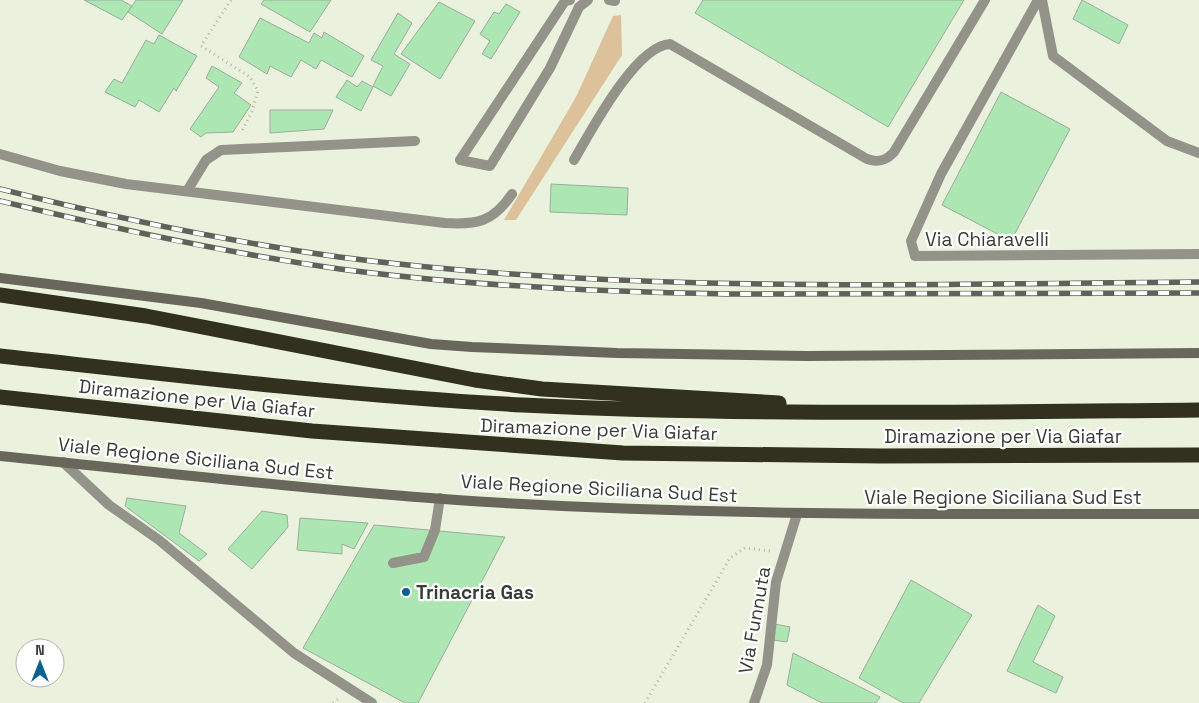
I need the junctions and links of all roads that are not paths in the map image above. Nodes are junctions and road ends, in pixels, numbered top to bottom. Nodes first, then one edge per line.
1 (565, 0) edge
2 (570, 0) edge
3 (588, 0) edge
4 (984, 0) edge
5 (1040, 0) edge
6 (415, 141) dead end
7 (1199, 152) edge
8 (0, 154) edge
9 (574, 160) dead end
10 (187, 191) junction
11 (512, 194) dead end
12 (1199, 254) edge
13 (0, 278) edge
14 (0, 295) edge
15 (1199, 353) edge
16 (0, 356) edge
17 (0, 397) edge
18 (1199, 410) edge
19 (886, 413) junction
20 (1199, 455) edge
21 (0, 456) edge
22 (63, 462) junction
23 (440, 498) junction
24 (797, 514) junction
25 (1199, 514) edge
26 (393, 562) dead end
27 (372, 703) edge
28 (754, 703) edge

1 - 2 street
1 - 3 street
4 - 9 street
5 - 7 street
5 - 12 street, Via Chiaravelli
6 - 10 street
8 - 10 street
10 - 11 street
13 - 15 street
14 - 19 highway
16 - 19 highway, Diramazione per Via Giafar
17 - 20 highway, Diramazione per Via Giafar
18 - 19 highway, Diramazione per Via Giafar
21 - 22 street, Viale Regione Siciliana Sud Est
22 - 23 street, Viale Regione Siciliana Sud Est
22 - 27 street
23 - 24 street, Viale Regione Siciliana Sud Est
23 - 26 street
24 - 25 street, Viale Regione Siciliana Sud Est
24 - 28 street, Via Funnuta

